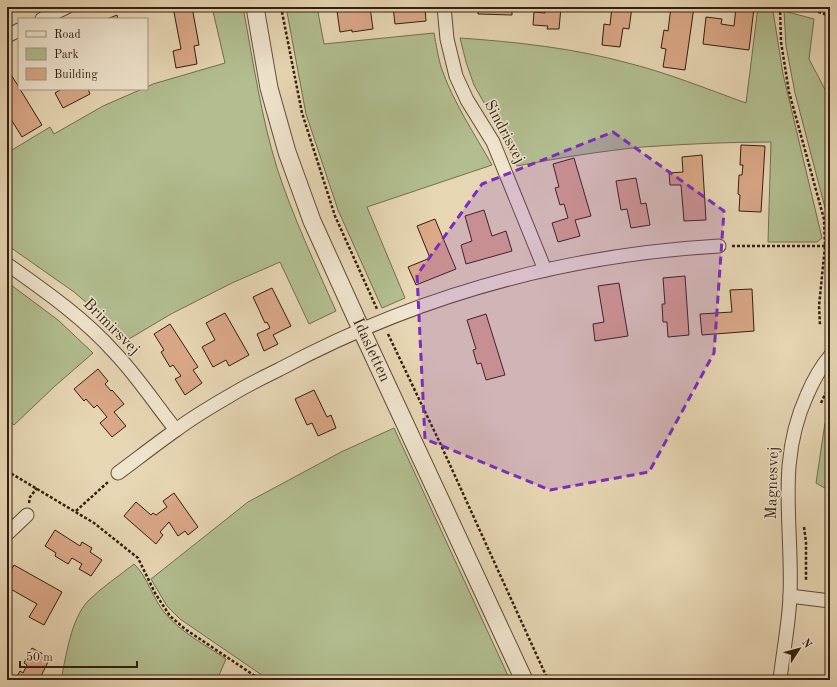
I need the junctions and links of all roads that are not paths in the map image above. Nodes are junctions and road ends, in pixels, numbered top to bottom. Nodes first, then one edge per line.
1 (67, 7) edge
2 (255, 7) edge
3 (444, 7) edge
4 (44, 18) edge
5 (18, 30) edge
6 (7, 36) edge
7 (719, 246) road end
8 (7, 264) edge
9 (545, 270) junction
10 (361, 329) junction
11 (830, 356) edge
12 (176, 430) junction
13 (118, 473) road end
14 (27, 515) dead end
15 (7, 534) edge
16 (790, 596) junction
17 (830, 601) edge
18 (524, 680) edge
19 (780, 680) edge

1 - 4 street
2 - 10 street, Idasletten
3 - 9 street, Sindrisvej
5 - 6 street
7 - 9 street
8 - 12 street, Brimirsvej
9 - 10 street
10 - 12 street
10 - 18 street, Idasletten
11 - 16 street, Magnesvej
12 - 13 street
14 - 15 street
16 - 17 street
16 - 19 street, Magnesvej

